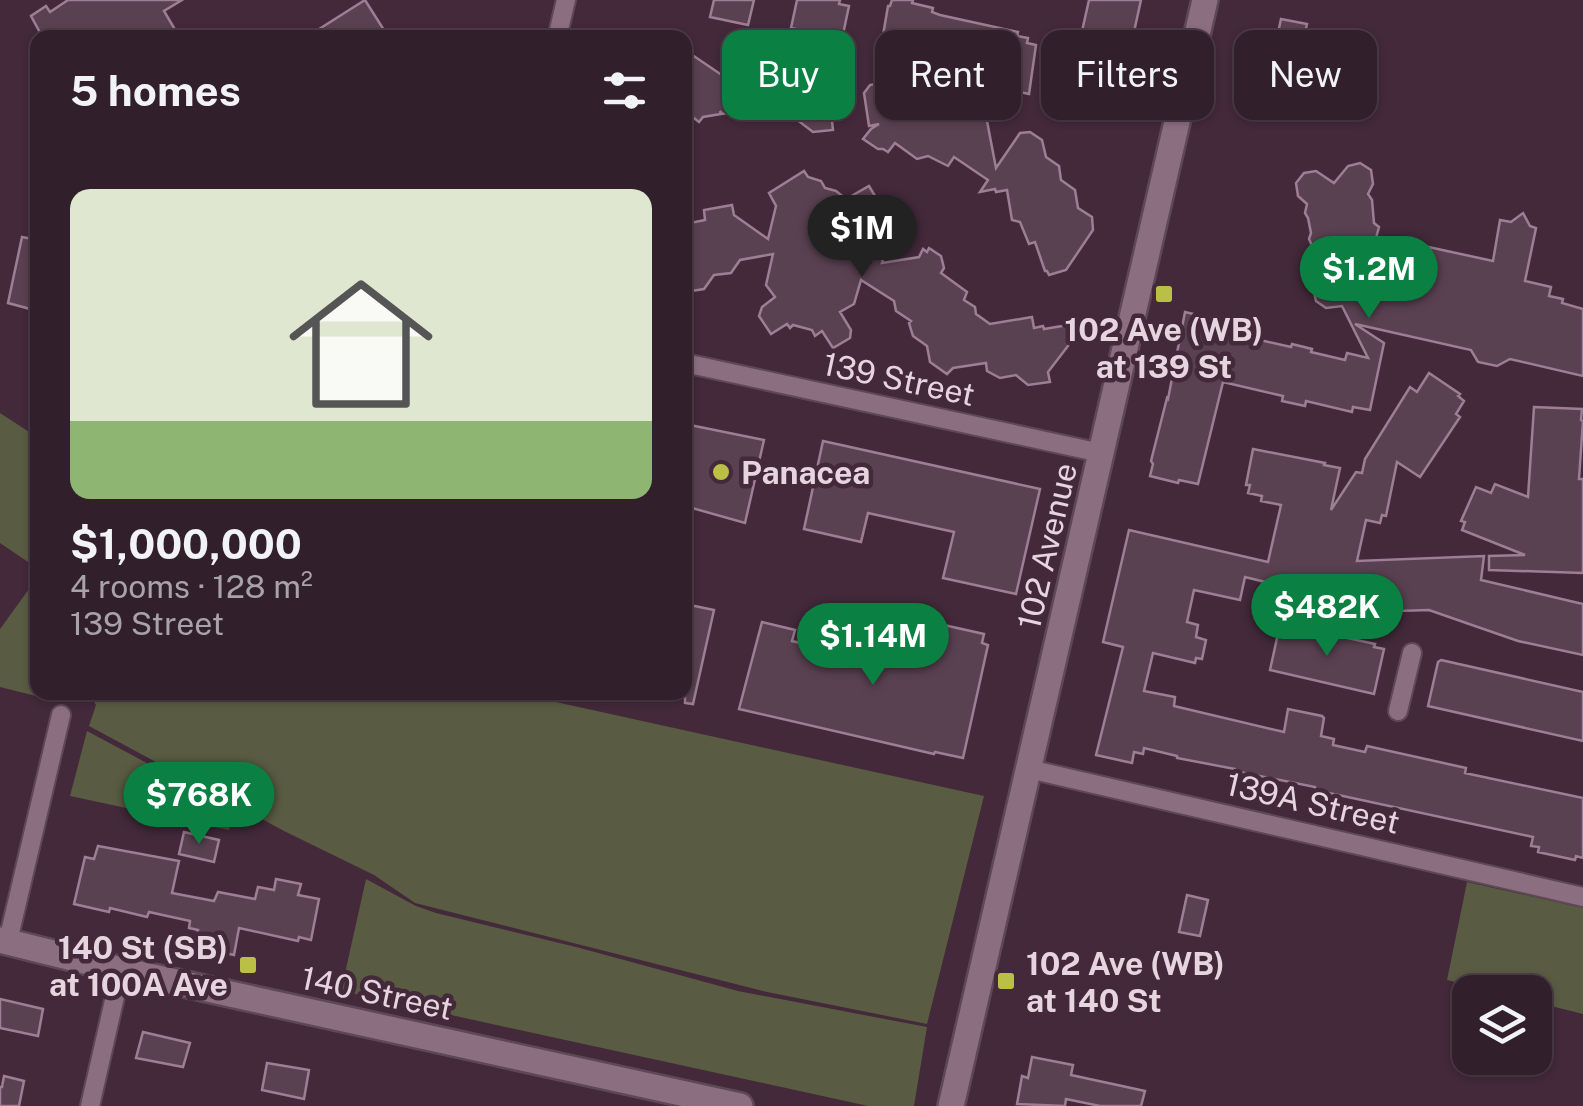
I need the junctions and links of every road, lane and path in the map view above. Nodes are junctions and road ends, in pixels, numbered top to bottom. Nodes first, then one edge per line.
1 (566, 0) edge
2 (1205, 0) edge
3 (559, 30) edge
4 (692, 365) edge
5 (1101, 453) junction
6 (1412, 653) dead end
7 (1398, 711) dead end
8 (62, 716) dead end
9 (1030, 769) junction
10 (1583, 897) edge
11 (4, 940) edge
12 (121, 970) junction
13 (90, 1106) edge
14 (740, 1106) edge
15 (951, 1106) edge

1 - 3 street
2 - 5 street, 102 Avenue
4 - 5 street, 139 Street
5 - 9 street, 102 Avenue
6 - 7 street
8 - 11 street
9 - 10 street, 139A Street
9 - 15 street, 102 Avenue
11 - 12 street, 140 Street
12 - 13 street
12 - 14 street, 140 Street

